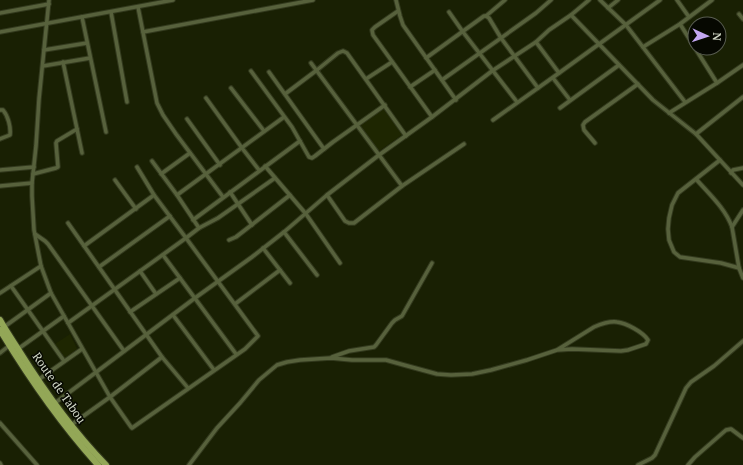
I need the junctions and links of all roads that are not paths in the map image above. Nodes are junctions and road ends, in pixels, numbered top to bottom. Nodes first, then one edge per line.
1 (144, 0) edge
2 (173, 0) edge
3 (313, 0) edge
4 (396, 0) edge
5 (505, 0) edge
6 (551, 0) edge
7 (588, 0) edge
8 (600, 0) edge
9 (618, 0) edge
10 (660, 0) edge
11 (677, 0) edge
12 (712, 0) edge
13 (49, 2) edge
14 (145, 6) junction
15 (138, 7) junction
16 (608, 8) junction
17 (398, 11) junction
18 (111, 12) junction
19 (449, 12) dead end
20 (0, 13) edge
21 (571, 14) junction
22 (739, 14) dead end
23 (486, 16) junction
24 (688, 16) edge
25 (692, 16) edge
26 (82, 17) junction
27 (687, 19) edge
28 (743, 20) edge
29 (47, 23) junction
30 (680, 24) junction
31 (626, 25) junction
32 (0, 32) edge
33 (143, 32) junction
34 (463, 32) junction
35 (687, 35) edge
36 (501, 38) junction
37 (536, 42) junction
38 (87, 43) junction
39 (600, 44) junction
40 (643, 47) junction
41 (44, 50) junction
42 (480, 54) junction
43 (514, 56) junction
44 (700, 56) edge
45 (90, 58) junction
46 (426, 58) junction
47 (63, 62) junction
48 (392, 62) junction
49 (311, 63) dead end
50 (619, 65) junction
51 (743, 65) edge
52 (43, 66) junction
53 (317, 70) junction
54 (435, 70) junction
55 (251, 71) dead end
56 (492, 71) junction
57 (269, 72) dead end
58 (559, 73) junction
59 (553, 78) junction
60 (366, 79) junction
61 (442, 80) junction
62 (717, 83) junction
63 (638, 84) junction
64 (410, 87) junction
65 (232, 88) dead end
66 (538, 88) junction
67 (285, 94) junction
68 (743, 97) edge
69 (206, 98) dead end
70 (456, 100) junction
71 (570, 100) junction
72 (127, 102) dead end
73 (517, 102) junction
74 (685, 102) junction
75 (385, 105) junction
76 (560, 108) dead end
77 (0, 110) edge
78 (668, 113) junction
79 (284, 116) junction
80 (432, 117) junction
81 (187, 119) dead end
82 (493, 120) dead end
83 (357, 125) junction
84 (77, 129) junction
85 (264, 131) junction
86 (106, 132) dead end
87 (696, 134) junction
88 (406, 136) junction
89 (0, 139) edge
90 (300, 140) junction
91 (595, 143) dead end
92 (464, 144) dead end
93 (242, 148) junction
94 (324, 149) junction
95 (82, 153) dead end
96 (190, 153) junction
97 (379, 154) junction
98 (720, 160) junction
99 (152, 161) dead end
100 (220, 165) junction
101 (265, 166) junction
102 (34, 167) junction
103 (137, 168) dead end
104 (743, 168) edge
105 (0, 170) edge
106 (259, 170) junction
107 (731, 173) junction
108 (33, 174) junction
109 (161, 174) junction
110 (206, 175) junction
111 (275, 178) junction
112 (696, 179) junction
113 (115, 180) dead end
114 (32, 183) junction
115 (743, 185) edge
116 (0, 186) edge
117 (402, 186) junction
118 (230, 192) junction
119 (154, 195) junction
120 (178, 195) junction
121 (290, 195) junction
122 (327, 195) junction
123 (223, 197) junction
124 (238, 204) junction
125 (136, 209) junction
126 (743, 210) edge
127 (306, 214) junction
128 (170, 216) junction
129 (193, 220) junction
130 (68, 223) dead end
131 (252, 225) junction
132 (732, 227) junction
133 (199, 228) junction
134 (284, 232) junction
135 (35, 234) junction
136 (186, 238) junction
137 (229, 240) dead end
138 (84, 246) junction
139 (263, 248) junction
140 (163, 255) junction
141 (743, 258) edge
142 (738, 260) junction
143 (340, 263) dead end
144 (432, 263) dead end
145 (41, 266) junction
146 (99, 267) junction
147 (739, 268) junction
148 (280, 270) junction
149 (140, 271) junction
150 (317, 275) dead end
151 (180, 278) junction
152 (743, 278) edge
153 (218, 282) junction
154 (290, 283) dead end
155 (11, 286) junction
156 (114, 289) junction
157 (0, 293) edge
158 (51, 293) junction
159 (156, 294) junction
160 (195, 298) junction
161 (235, 304) junction
162 (91, 306) junction
163 (28, 310) junction
164 (130, 312) junction
165 (173, 314) junction
166 (64, 316) junction
167 (0, 320) edge
168 (68, 323) junction
169 (2, 329) edge
170 (43, 332) junction
171 (146, 335) junction
172 (743, 341) edge
173 (12, 344) junction
174 (18, 349) junction
175 (82, 349) junction
176 (557, 350) junction
177 (124, 351) junction
178 (0, 354) edge
179 (236, 354) junction
180 (162, 356) junction
181 (330, 358) junction
182 (64, 361) junction
183 (214, 370) junction
184 (96, 373) junction
185 (38, 380) junction
186 (188, 388) junction
187 (110, 397) junction
188 (55, 403) junction
189 (0, 423) edge
190 (71, 425) junction
191 (743, 438) edge
192 (37, 465) edge
193 (98, 465) edge
194 (106, 465) edge
195 (189, 465) edge
196 (638, 465) edge
197 (688, 465) edge

1 - 14 street
2 - 14 street
3 - 33 street
4 - 17 street
5 - 23 street
6 - 36 street
7 - 21 street
8 - 16 street
9 - 16 street
10 - 31 street
11 - 24 street
12 - 25 street
13 - 20 street
13 - 29 street
14 - 15 street
15 - 18 street
15 - 33 street
16 - 31 street
17 - 46 street
17 - 48 street
18 - 26 street
18 - 72 street
19 - 34 street
21 - 37 street
21 - 39 street
22 - 28 street
23 - 34 street
23 - 36 street
26 - 29 street
26 - 38 street
27 - 30 street
29 - 32 street
29 - 41 street
30 - 35 street
30 - 40 street
31 - 39 street
31 - 40 street
33 - 96 street
34 - 42 street
34 - 46 street
36 - 42 street
36 - 43 street
37 - 43 street
37 - 58 street
38 - 41 street
38 - 45 street
39 - 50 street
39 - 58 street
40 - 74 street
41 - 52 street
42 - 56 street
42 - 61 street
43 - 56 street
43 - 66 street
44 - 62 street
45 - 47 street
45 - 86 street
46 - 54 street
47 - 52 street
47 - 84 street
48 - 60 street
48 - 64 street
49 - 53 street
50 - 63 street
50 - 71 street
51 - 62 street
52 - 102 street
53 - 60 street
53 - 67 street
53 - 83 street
54 - 61 street
54 - 64 street
55 - 79 street
56 - 70 street
56 - 73 street
57 - 67 street
58 - 59 street
59 - 66 street
59 - 71 street
60 - 75 street
61 - 70 street
62 - 74 street
63 - 78 street
63 - 91 street
64 - 80 street
65 - 85 street
66 - 73 street
67 - 94 street
68 - 87 street
69 - 93 street
70 - 80 street
71 - 76 street
73 - 82 street
74 - 78 street
75 - 83 street
75 - 88 street
77 - 89 street
78 - 87 street
79 - 85 street
79 - 90 street
80 - 88 street
81 - 100 street
83 - 94 street
83 - 97 street
84 - 95 street
84 - 108 street
85 - 93 street
87 - 98 street
88 - 97 street
90 - 94 street
90 - 101 street
92 - 117 street
93 - 100 street
93 - 106 street
96 - 109 street
96 - 110 street
97 - 117 street
97 - 122 street
98 - 107 street
98 - 112 street
99 - 109 street
100 - 110 street
101 - 106 street
101 - 111 street
102 - 105 street
102 - 108 street
103 - 119 street
104 - 107 street
106 - 118 street
107 - 115 street
108 - 114 street
109 - 120 street
110 - 120 street
110 - 123 street
111 - 121 street
111 - 124 street
112 - 132 street
112 - 147 street
113 - 125 street
114 - 116 street
114 - 135 street
117 - 122 street
118 - 123 street
118 - 124 street
119 - 125 street
119 - 128 street
120 - 129 street
121 - 127 street
121 - 131 street
122 - 127 street
123 - 129 street
124 - 131 street
124 - 133 street
125 - 138 street
126 - 132 street
127 - 134 street
127 - 143 street
128 - 136 street
128 - 146 street
129 - 133 street
130 - 138 street
131 - 137 street
132 - 142 street
133 - 136 street
134 - 139 street
134 - 150 street
135 - 145 street
135 - 162 street
136 - 140 street
136 - 153 street
138 - 146 street
139 - 148 street
139 - 153 street
140 - 149 street
140 - 151 street
141 - 142 street
142 - 147 street
144 - 181 street
145 - 155 street
145 - 158 street
146 - 156 street
147 - 152 street
148 - 154 street
148 - 161 street
149 - 156 street
149 - 159 street
151 - 159 street
151 - 160 street
153 - 160 street
153 - 161 street
155 - 157 street
155 - 163 street
156 - 162 street
156 - 164 street
158 - 163 street
158 - 166 street
159 - 164 street
160 - 165 street
160 - 179 street
161 - 179 street
162 - 168 street
162 - 177 street
163 - 169 street
163 - 170 street
164 - 171 street
165 - 171 street
165 - 183 street
166 - 168 street
166 - 170 street
167 - 169 main road, Route de Tabou
168 - 175 street
169 - 173 main road, Route de Tabou
170 - 174 street
170 - 182 street
171 - 177 street
171 - 180 street
172 - 196 street
173 - 174 main road, Route de Tabou
173 - 178 street
173 - 193 main road, Route de Tabou
174 - 185 main road, Route de Tabou
175 - 182 street
175 - 184 street
176 - 176 street
176 - 181 street
177 - 184 street
179 - 183 street
180 - 186 street
180 - 187 street
181 - 195 street
182 - 185 street
183 - 186 street
184 - 187 street
184 - 188 street
185 - 188 main road, Route de Tabou
186 - 187 street
187 - 190 street
188 - 190 main road, Route de Tabou
189 - 192 street
190 - 194 main road, Route de Tabou
191 - 197 street

